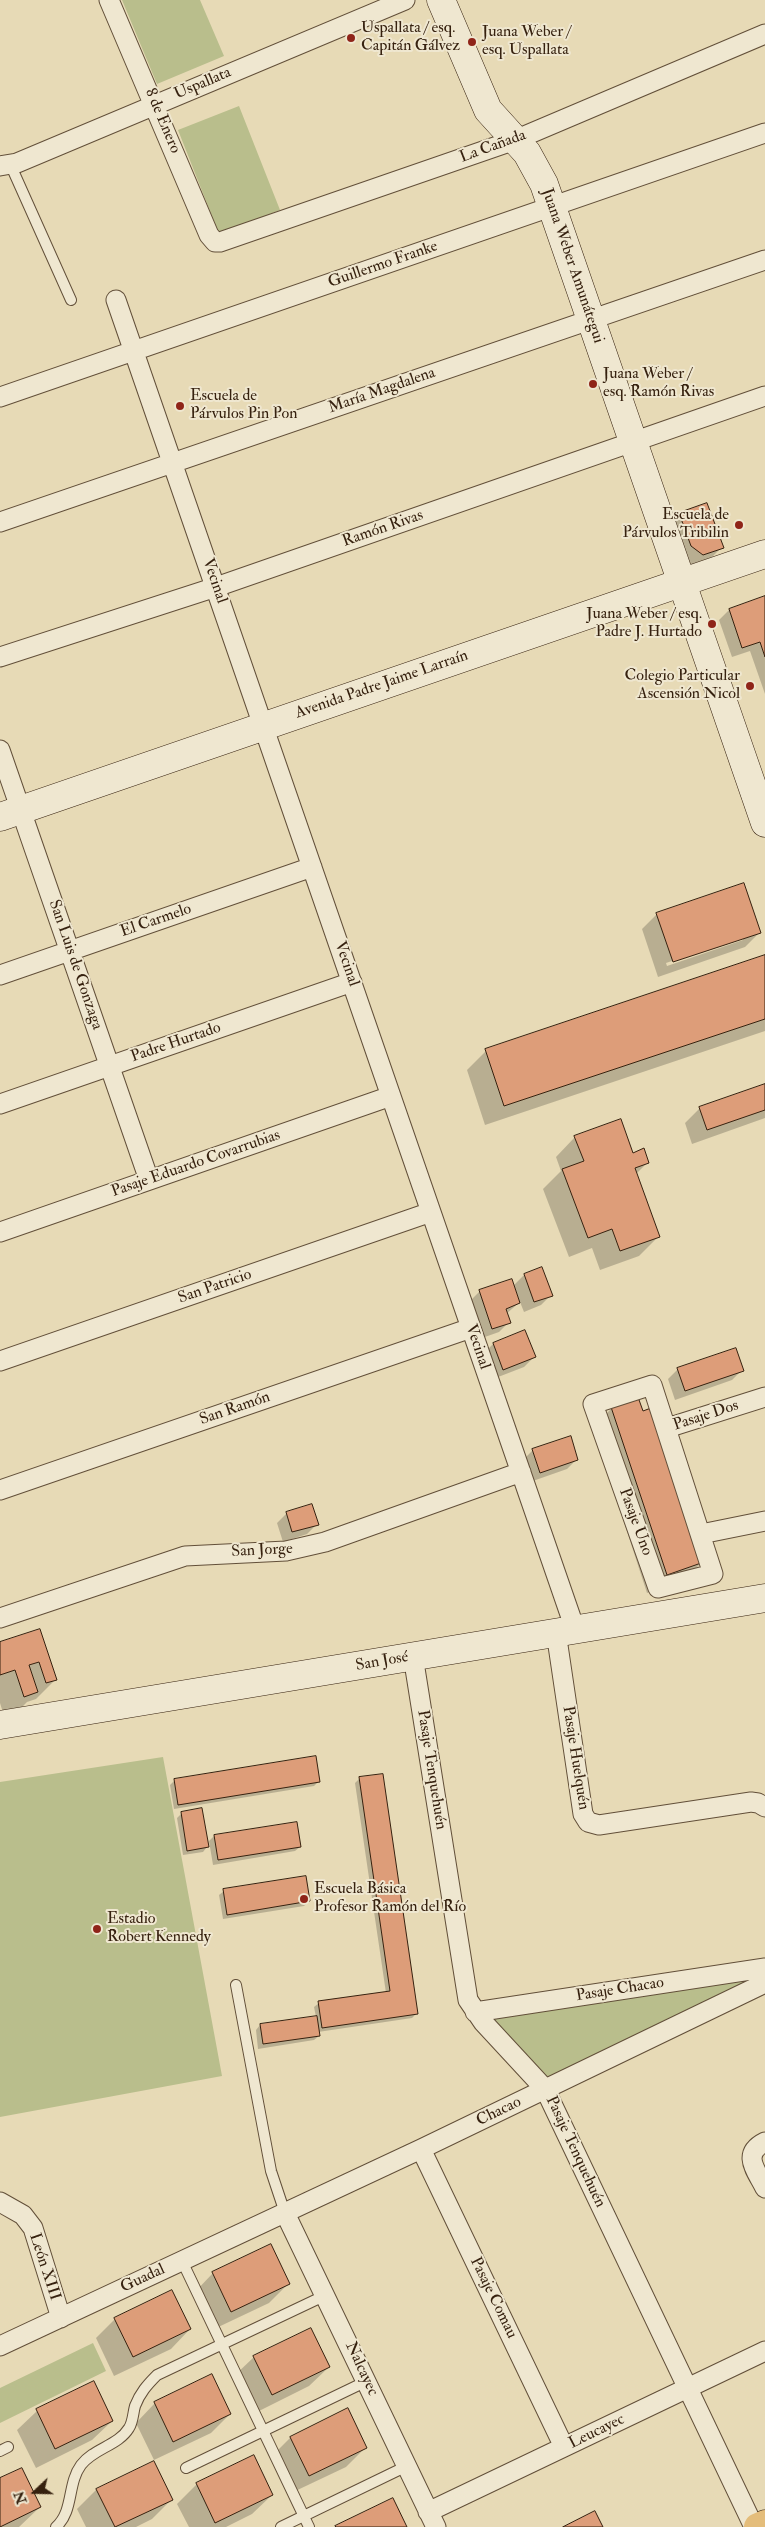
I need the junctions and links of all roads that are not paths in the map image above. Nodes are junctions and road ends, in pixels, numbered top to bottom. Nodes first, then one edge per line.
1 (109, 0) edge
2 (405, 0) edge
3 (441, 0) edge
4 (765, 34) edge
5 (155, 104) junction
6 (765, 133) edge
7 (515, 140) junction
8 (5, 166) edge
9 (552, 207) junction
10 (215, 242) joint
11 (765, 260) edge
12 (71, 300) dead end
13 (116, 300) dead end
14 (591, 320) junction
15 (134, 351) junction
16 (765, 396) edge
17 (0, 397) edge
18 (633, 442) junction
19 (173, 463) junction
20 (0, 522) edge
21 (765, 554) edge
22 (682, 582) junction
23 (216, 587) junction
24 (0, 657) edge
25 (263, 726) junction
26 (0, 750) edge
27 (10, 813) edge
28 (765, 823) edge
29 (312, 867) junction
30 (70, 950) junction
31 (0, 974) edge
32 (352, 982) junction
33 (110, 1066) junction
34 (391, 1096) junction
35 (0, 1104) edge
36 (149, 1180) junction
37 (431, 1212) junction
38 (0, 1232) edge
39 (471, 1328) junction
40 (0, 1361) edge
41 (765, 1397) edge
42 (667, 1428) junction
43 (521, 1472) junction
44 (0, 1490) edge
45 (765, 1521) edge
46 (701, 1534) junction
47 (765, 1598) edge
48 (0, 1618) edge
49 (565, 1630) junction
50 (414, 1656) junction
51 (0, 1725) edge
52 (765, 1807) edge
53 (765, 1968) edge
54 (765, 1983) edge
55 (236, 1985) dead end
56 (475, 2012) junction
57 (545, 2089) junction
58 (762, 2144) edge
59 (422, 2149) junction
60 (765, 2188) edge
61 (0, 2202) edge
62 (285, 2213) junction
63 (182, 2261) junction
64 (326, 2295) junction
65 (60, 2318) junction
66 (222, 2344) junction
67 (0, 2346) edge
68 (765, 2351) edge
69 (367, 2381) junction
70 (688, 2388) junction
71 (263, 2431) junction
72 (564, 2448) junction
73 (407, 2466) junction
74 (186, 2468) dead end
75 (304, 2516) junction
76 (432, 2519) edge
77 (765, 2524) edge
78 (56, 2527) edge
79 (280, 2527) edge
80 (309, 2527) edge
81 (754, 2527) edge
82 (758, 2527) edge

1 - 5 street, 8 de Enero
2 - 5 street, Uspallata
3 - 7 street, Juana Weber Amunátegui
4 - 7 street, La Cañada
5 - 8 street, Uspallata
5 - 10 street, 8 de Enero
6 - 9 street, Guillermo Franke
7 - 9 street, Juana Weber Amunátegui
7 - 10 street, La Cañada
8 - 12 lane
9 - 14 street, Juana Weber Amunátegui
9 - 15 street, Guillermo Franke
11 - 14 street, María Magdalena
13 - 15 street, Vecinal
14 - 18 street, Juana Weber Amunátegui
14 - 19 street, María Magdalena
15 - 17 street, Guillermo Franke
15 - 19 street, Vecinal
16 - 18 street, Ramón Rivas
18 - 22 street, Juana Weber Amunátegui
18 - 23 street, Ramón Rivas
19 - 20 street, María Magdalena
19 - 23 street, Vecinal
21 - 22 street, Avenida Padre Jaime Larraín
22 - 25 street, Avenida Padre Jaime Larraín
22 - 28 street, Juana Weber Amunátegui
23 - 24 street, Ramón Rivas
23 - 25 street, Vecinal
25 - 27 street, Avenida Padre Jaime Larraín
25 - 29 street, Vecinal
26 - 27 street, San Luis de Gonzaga
27 - 30 street, San Luis de Gonzaga
29 - 30 street, El Carmelo
29 - 32 street, Vecinal
30 - 31 street, El Carmelo
30 - 33 street, San Luis de Gonzaga
32 - 33 street, Padre Hurtado
32 - 34 street, Vecinal
33 - 35 street, Padre Hurtado
33 - 36 street, San Luis de Gonzaga
34 - 36 street, Pasaje Eduardo Covarrubias
34 - 37 street, Vecinal
36 - 38 street, Pasaje Eduardo Covarrubias
37 - 39 street, Vecinal
37 - 40 street, San Patricio
39 - 43 street, Vecinal
39 - 44 street, San Ramón
41 - 42 street, Pasaje Dos
42 - 46 street, Pasaje Dos
42 - 46 street, Pasaje Uno
43 - 48 street, San Jorge
43 - 49 street, Vecinal
45 - 46 street
47 - 49 street, San José
49 - 50 street, San José
49 - 52 street, Pasaje Huelquén
50 - 51 street, San José
50 - 56 street, Pasaje Tenquehuén
53 - 56 street, Pasaje Chacao
54 - 57 street, Chacao
55 - 62 lane
56 - 57 street, Pasaje Tenquehuén
57 - 59 street, Chacao
57 - 70 street, Pasaje Tenquehuén
58 - 60 street
59 - 62 street, Chacao
59 - 72 street, Pasaje Comau
61 - 65 street, León XIII
62 - 63 street, Guadal
62 - 64 street, Nalcayec
63 - 65 street, Guadal
63 - 66 lane
64 - 66 lane
64 - 69 street, Nalcayec
65 - 67 street, Guadal
66 - 71 lane
66 - 78 lane
68 - 70 street, Leucayec
69 - 71 lane
69 - 73 street, Nalcayec
70 - 72 street, Leucayec
70 - 81 street, Pasaje Tenquehuén
71 - 74 lane
71 - 75 lane
72 - 76 street, Leucayec
73 - 75 lane
73 - 76 street, Nalcayec
75 - 79 lane
75 - 80 lane
77 - 82 main road

